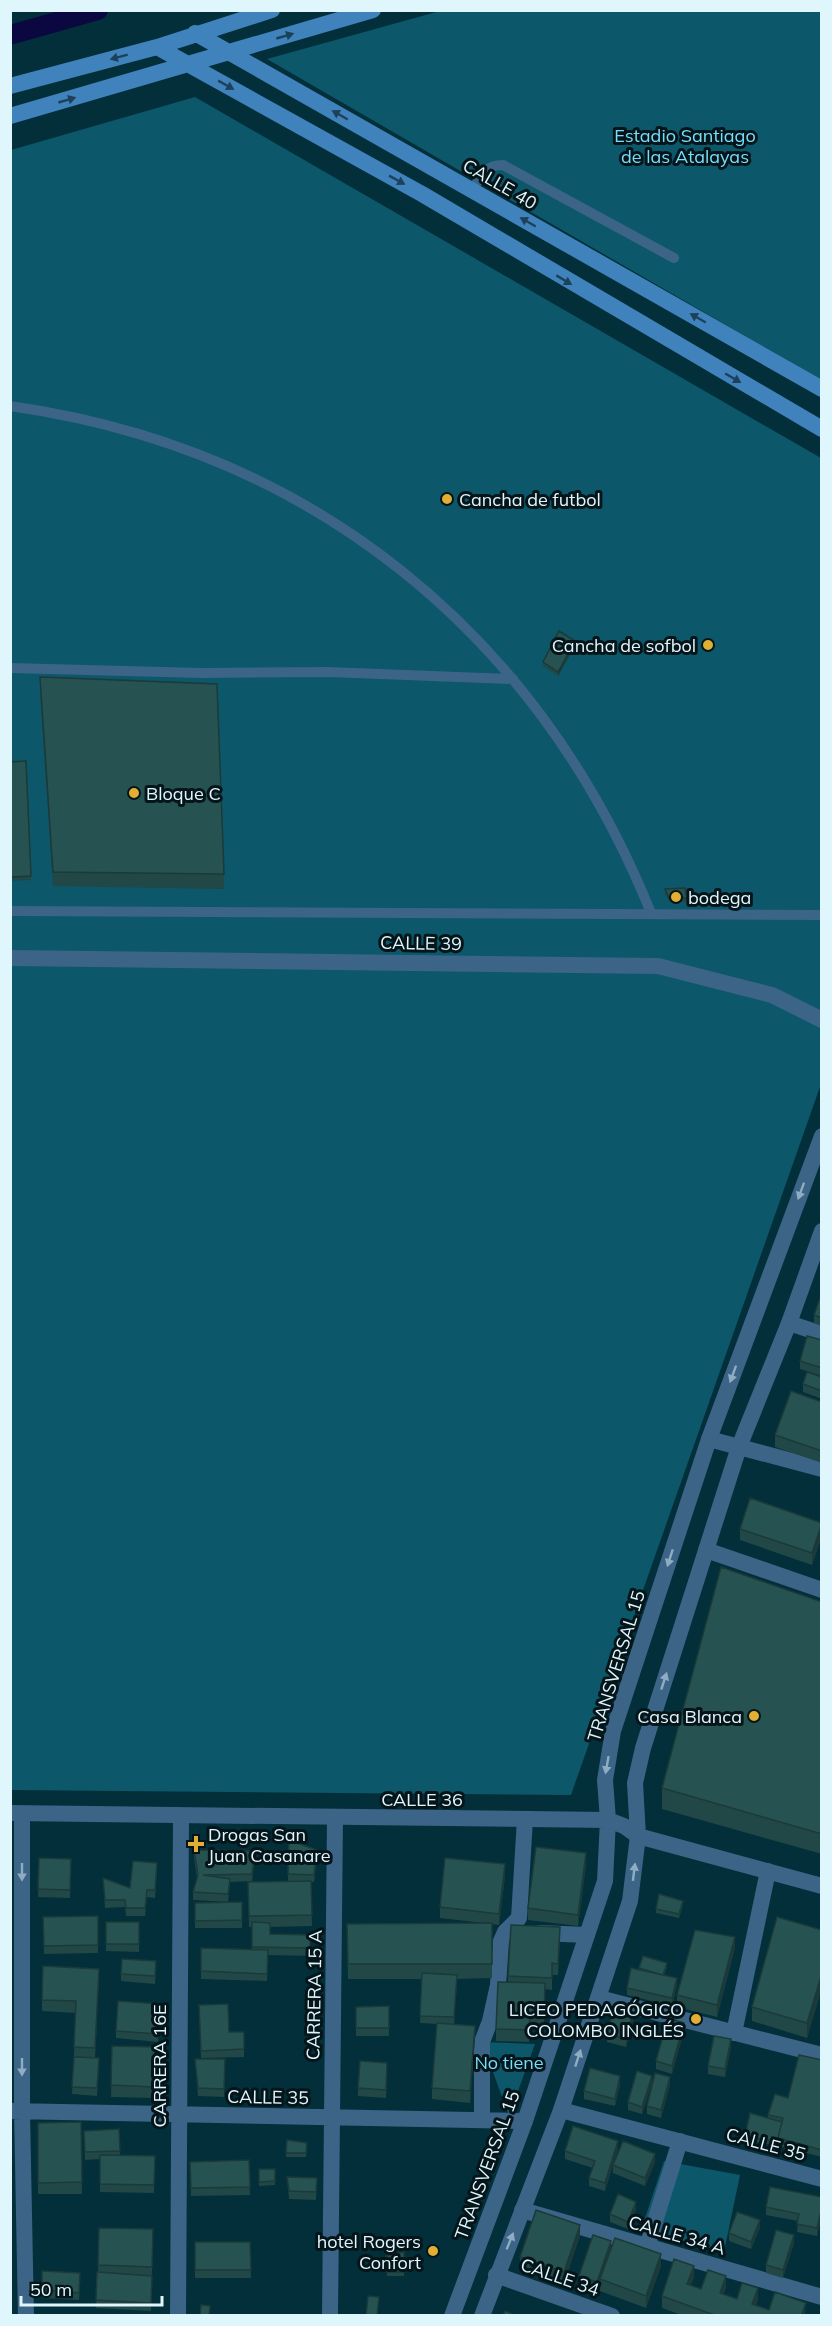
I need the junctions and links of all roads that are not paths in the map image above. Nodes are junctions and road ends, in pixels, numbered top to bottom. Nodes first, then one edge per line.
1 (272, 10) edge
2 (373, 10) edge
3 (195, 33) junction
4 (157, 47) junction
5 (230, 52) junction
6 (188, 64) junction
7 (10, 86) edge
8 (10, 116) edge
9 (472, 190) junction
10 (674, 258) dead end
11 (822, 388) edge
12 (10, 406) edge
13 (822, 429) edge
14 (10, 668) edge
15 (513, 678) junction
16 (10, 911) edge
17 (651, 913) junction
18 (822, 915) edge
19 (10, 958) edge
20 (822, 1020) edge
21 (822, 1136) edge
22 (822, 1231) edge
23 (789, 1323) junction
24 (822, 1334) edge
25 (709, 1439) junction
26 (739, 1447) junction
27 (822, 1469) edge
28 (706, 1550) junction
29 (822, 1590) edge
30 (16, 1814) edge
31 (181, 1816) junction
32 (335, 1818) junction
33 (525, 1819) junction
34 (608, 1820) junction
35 (638, 1836) junction
36 (768, 1871) junction
37 (822, 1886) edge
38 (482, 1931) edge
39 (505, 1932) junction
40 (587, 1935) junction
41 (599, 1998) junction
42 (734, 2033) junction
43 (822, 2055) edge
44 (561, 2110) junction
45 (16, 2112) edge
46 (178, 2114) junction
47 (332, 2117) junction
48 (482, 2120) junction
49 (525, 2121) junction
50 (680, 2141) junction
51 (822, 2179) edge
52 (522, 2210) junction
53 (647, 2247) junction
54 (496, 2275) junction
55 (822, 2297) edge
56 (26, 2316) edge
57 (178, 2316) edge
58 (330, 2316) edge
59 (452, 2316) edge
60 (482, 2316) edge
61 (612, 2316) edge

1 - 3 main road
5 -> 2 main road
3 - 4 main road
3 - 5 main road, CALLE 40
4 - 6 main road
4 -> 7 main road
5 - 6 main road
9 -> 5 main road, CALLE 40
8 -> 6 main road
6 -> 13 main road
9 - 10 lane
11 -> 9 main road, CALLE 40
12 - 15 lane
14 - 15 lane
15 - 17 lane
16 - 17 lane
17 - 18 lane
19 - 20 street, CALLE 39
21 -> 25 street, TRANSVERSAL 15
22 - 23 street
23 - 24 street
23 - 26 street
25 - 26 street
25 -> 34 street, TRANSVERSAL 15
26 - 27 street
26 - 28 street
28 - 29 street
35 -> 28 street
30 - 31 street, CALLE 36
30 -> 45 street
31 - 32 street, CALLE 36
31 - 46 street, CARRERA 16E
32 - 33 street, CALLE 36
32 - 47 street, CARRERA 15 A
33 - 34 street, CALLE 36
33 - 39 street
34 - 35 street, CALLE 36
34 - 40 street, TRANSVERSAL 15
35 - 36 street, CALLE 36
41 -> 35 street
36 - 37 street, CALLE 36
36 - 42 street
38 - 39 street
39 - 40 street
39 - 48 street
40 - 49 street, TRANSVERSAL 15
41 - 42 street
44 -> 41 street
42 - 43 street
44 - 50 street, CALLE 35
44 - 52 street
45 - 46 street, CALLE 35
45 - 56 street
46 - 47 street, CALLE 35
46 - 57 street, CARRERA 16E
47 - 48 street, CALLE 35
47 - 58 street, CARRERA 15 A
48 - 49 street, CALLE 35
49 - 59 street, TRANSVERSAL 15
50 - 51 street, CALLE 35
50 - 53 street
52 - 53 street, CALLE 34 A
54 -> 52 street
53 - 55 street, CALLE 34 A
54 - 60 street
54 - 61 street, CALLE 34

